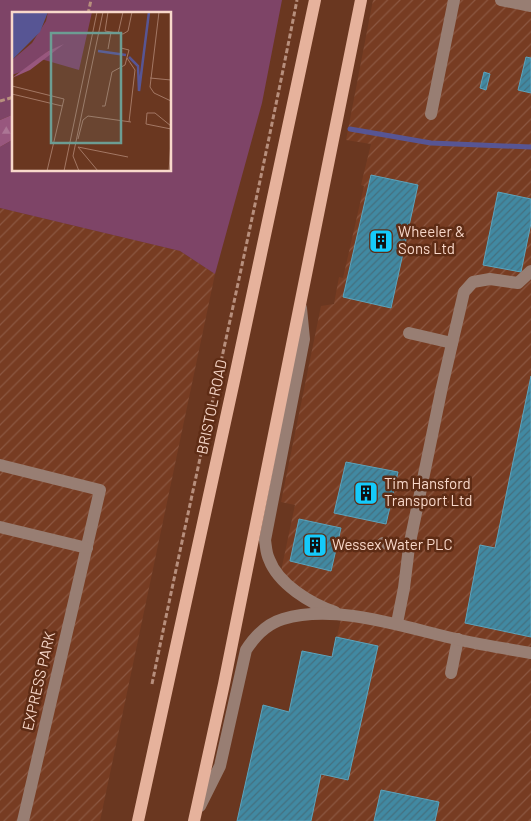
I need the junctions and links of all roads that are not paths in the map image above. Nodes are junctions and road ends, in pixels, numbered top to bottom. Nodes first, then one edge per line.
1 (315, 0) edge
2 (361, 0) edge
3 (454, 0) edge
4 (507, 0) edge
5 (531, 6) edge
6 (431, 114) dead end
7 (531, 271) edge
8 (301, 303) junction
9 (409, 333) dead end
10 (452, 343) junction
11 (0, 465) edge
12 (0, 527) edge
13 (383, 543) dead end
14 (87, 548) junction
15 (409, 548) junction
16 (342, 615) junction
17 (397, 623) junction
18 (458, 639) junction
19 (531, 653) edge
20 (451, 673) dead end
21 (195, 817) edge
22 (22, 821) edge
23 (138, 821) edge

1 - 23 main road, BRISTOL ROAD
2 - 8 main road
3 - 6 street
4 - 5 street
7 - 10 street
8 - 16 street
8 - 21 main road
9 - 10 street
10 - 15 street
11 - 14 street, EXPRESS PARK
12 - 14 street
13 - 15 street
14 - 22 street, EXPRESS PARK
15 - 17 street
16 - 17 street
16 - 21 street
17 - 18 street
18 - 19 street
18 - 20 street

